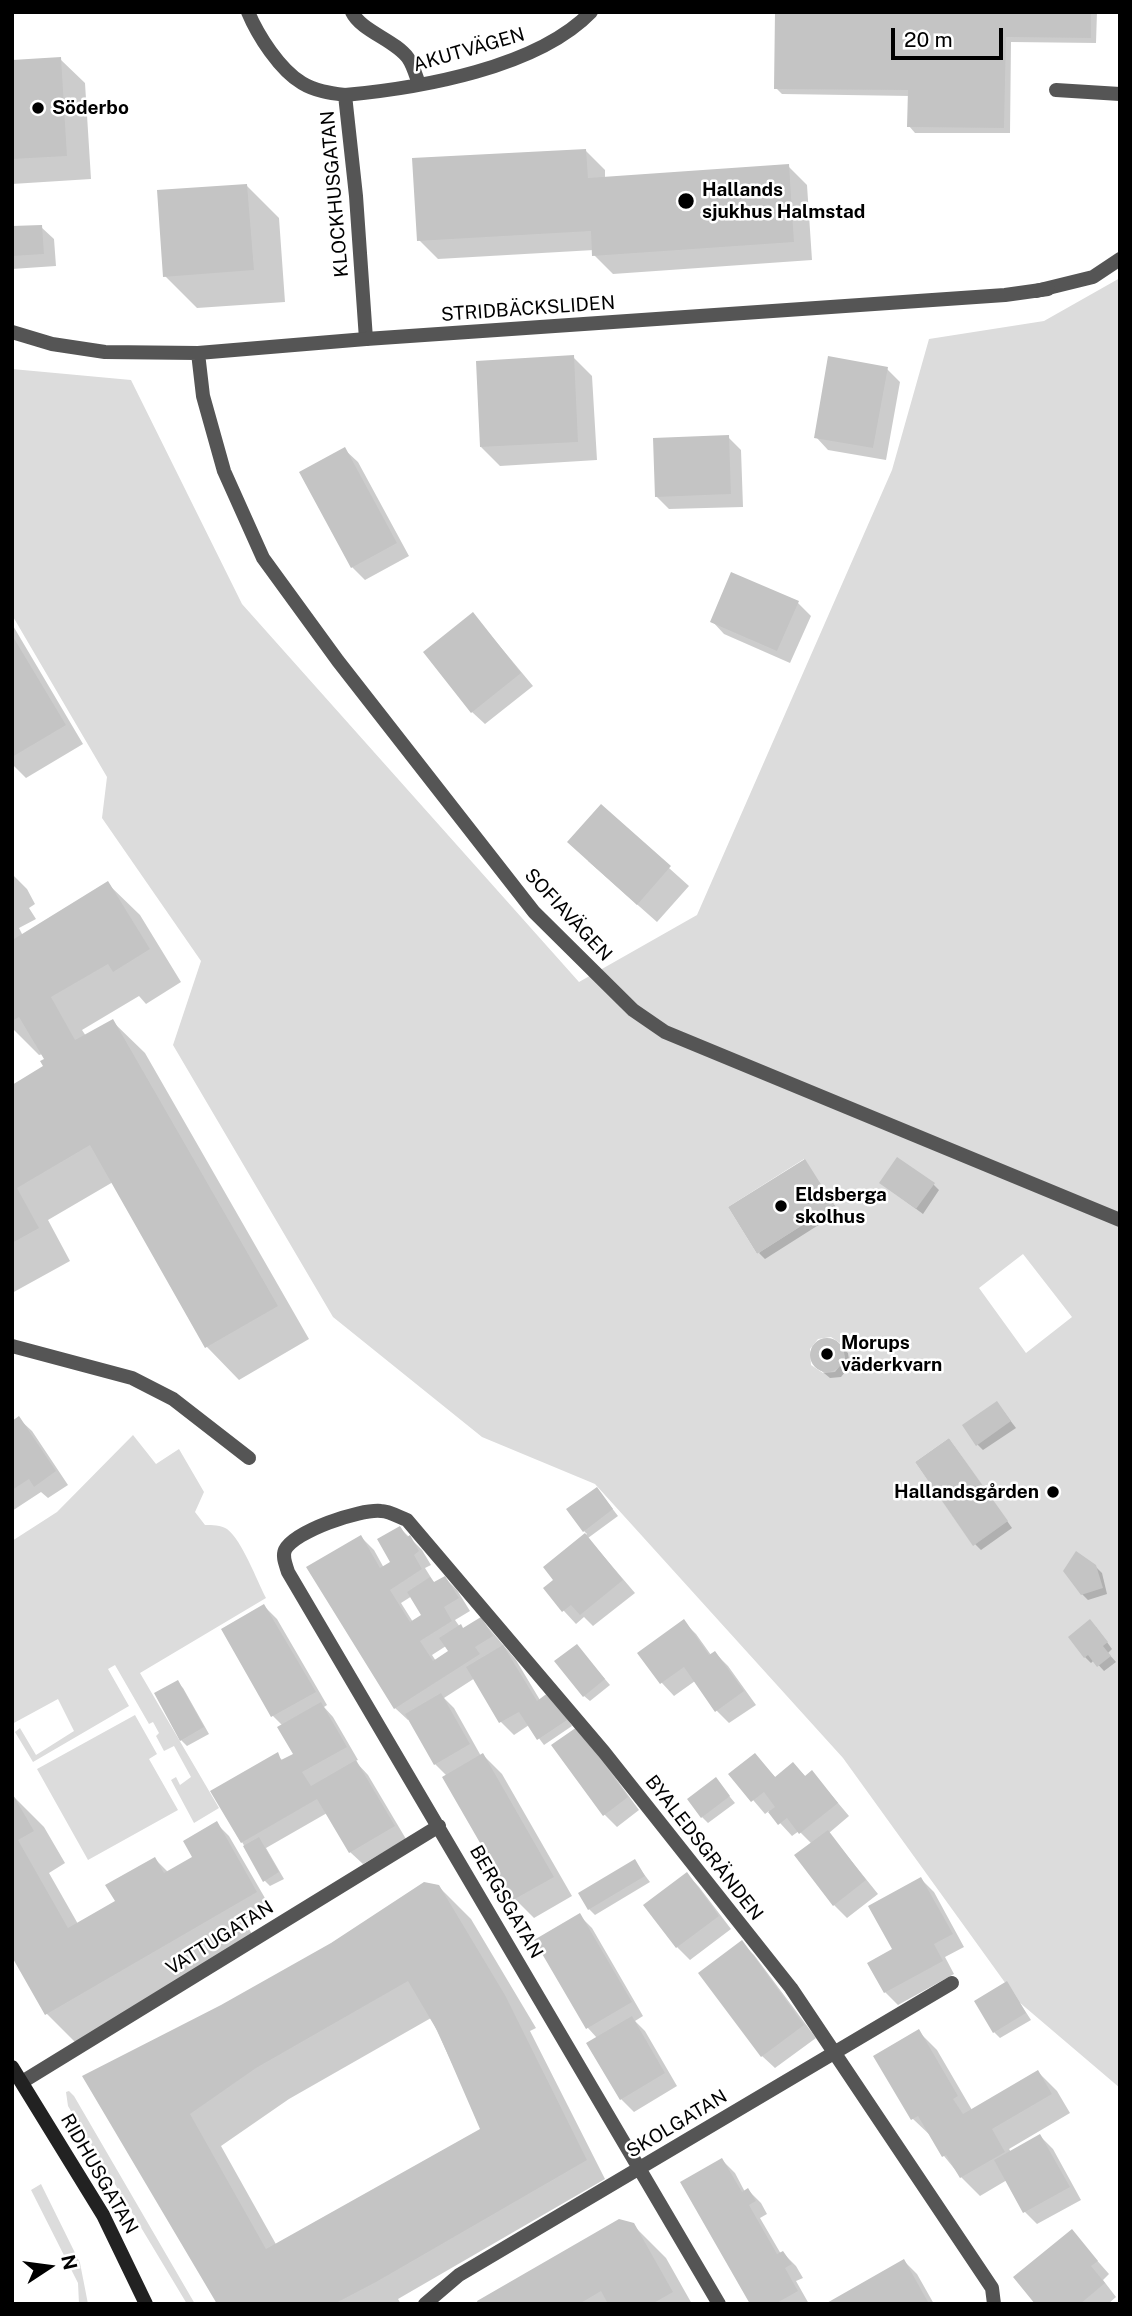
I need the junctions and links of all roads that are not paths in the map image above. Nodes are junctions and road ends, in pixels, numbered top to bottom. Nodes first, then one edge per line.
1 (248, 12) edge
2 (352, 12) edge
3 (591, 12) edge
4 (419, 84) junction
5 (1056, 90) dead end
6 (1120, 94) edge
7 (345, 95) junction
8 (1120, 260) edge
9 (1048, 289) junction
10 (941, 300) dead end
11 (12, 332) edge
12 (366, 339) junction
13 (198, 353) junction
14 (1120, 1220) edge
15 (12, 1346) edge
16 (249, 1458) dead end
17 (313, 1528) joint
18 (439, 1826) junction
19 (952, 1983) dead end
20 (834, 2053) junction
21 (12, 2067) edge
22 (22, 2082) junction
23 (640, 2168) junction
24 (146, 2304) edge
25 (425, 2304) edge
26 (719, 2304) edge
27 (994, 2304) edge

1 - 7 street, KLOCKHUSGATAN
2 - 4 street
3 - 4 street, AKUTVÄGEN
4 - 7 street, AKUTVÄGEN
5 - 6 street
7 - 12 street, KLOCKHUSGATAN
8 - 9 street
9 - 10 street
9 - 12 street, STRIDBÄCKSLIDEN
11 - 13 street, STRIDBÄCKSLIDEN
12 - 13 street, STRIDBÄCKSLIDEN
13 - 14 street, SOFIAVÄGEN
15 - 16 street
17 - 18 street, BERGSGATAN
17 - 20 street, BYALEDSGRÄNDEN
18 - 22 street, VATTUGATAN
18 - 23 street, BERGSGATAN
19 - 20 street, SKOLGATAN
20 - 23 street, SKOLGATAN
20 - 27 street, BYALEDSGRÄNDEN
21 - 22 street, RIDHUSGATAN
22 - 24 street, RIDHUSGATAN
23 - 25 street, SKOLGATAN
23 - 26 street, BERGSGATAN

